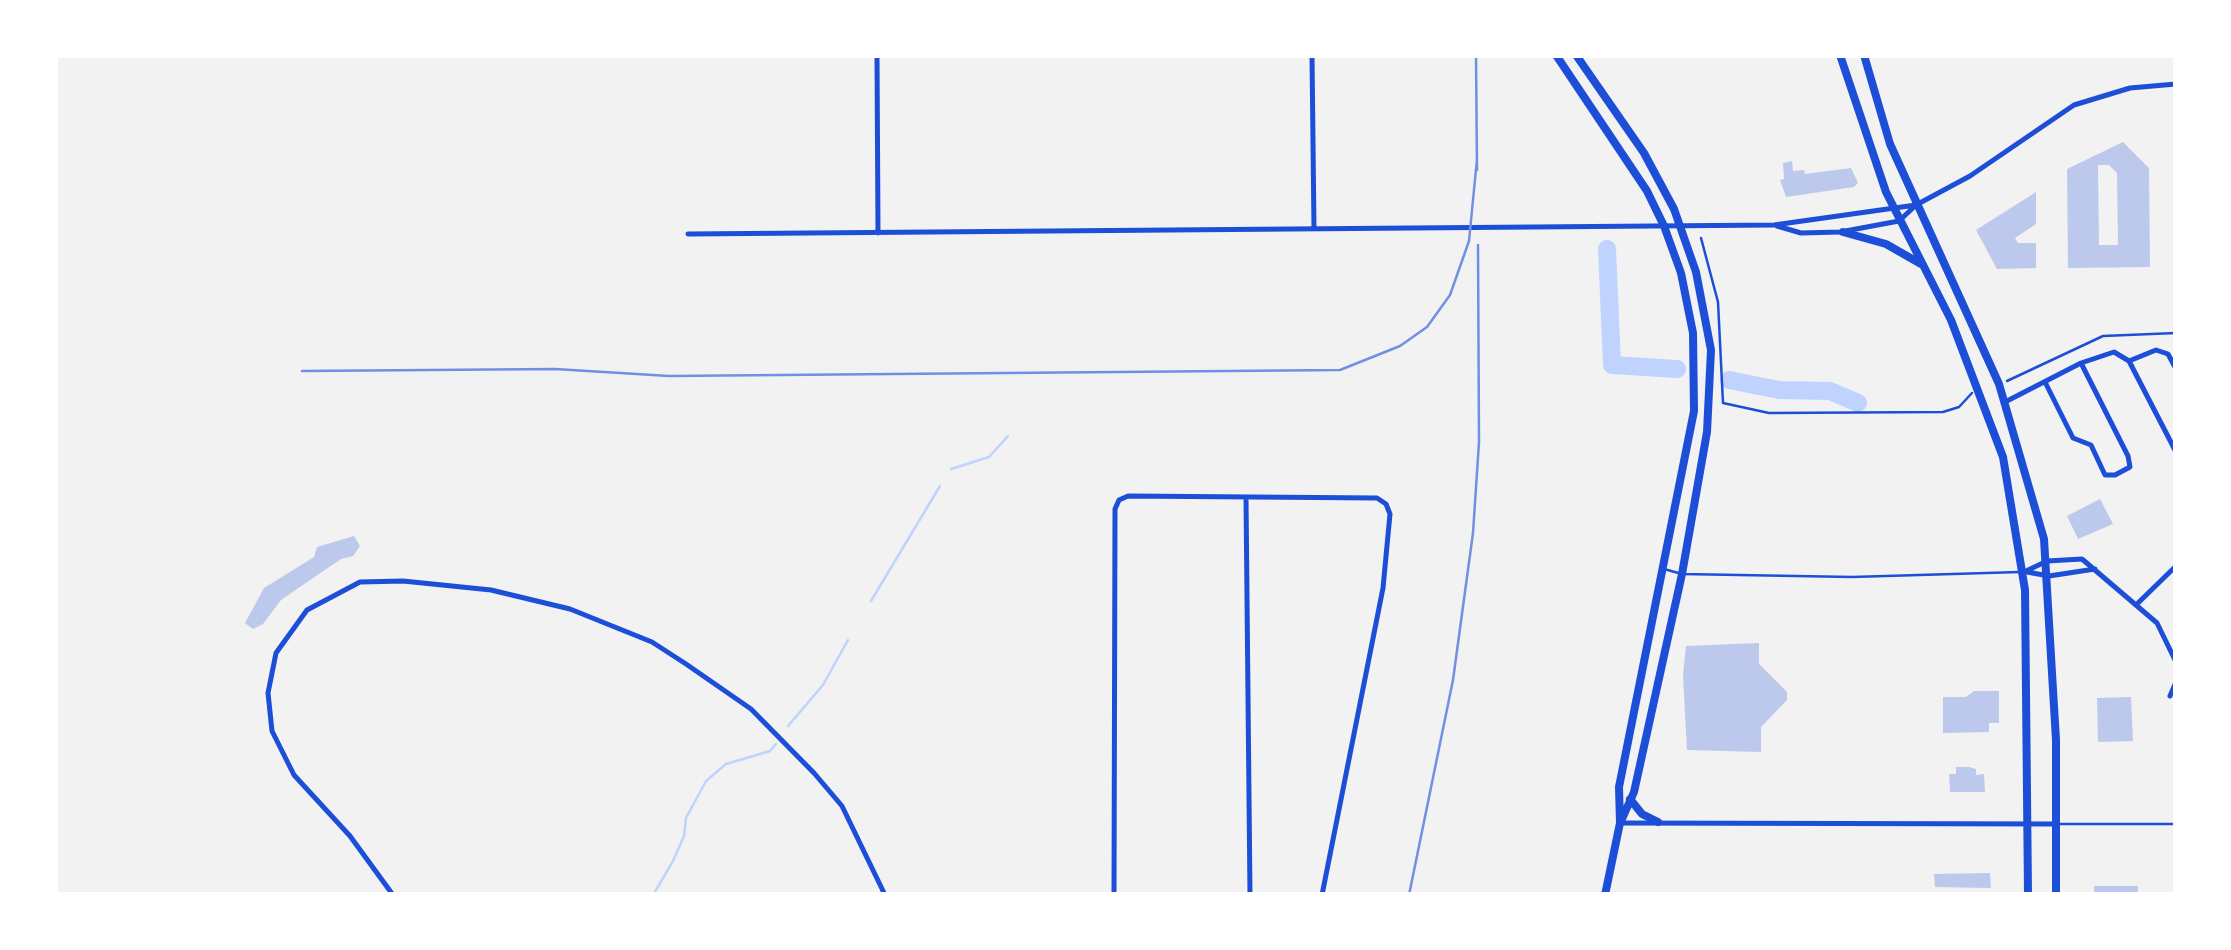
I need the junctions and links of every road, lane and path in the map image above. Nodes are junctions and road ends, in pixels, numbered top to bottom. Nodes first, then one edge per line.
1 (877, 55) edge
2 (1312, 55) edge
3 (1556, 55) edge
4 (1576, 55) edge
5 (1840, 55) edge
6 (1864, 55) edge
7 (2176, 84) edge
8 (1916, 204) junction
9 (1892, 207) junction
10 (1899, 222) junction
11 (1664, 226) junction
12 (1681, 226) junction
13 (1774, 226) junction
14 (1314, 230) junction
15 (1843, 232) junction
16 (878, 233) junction
17 (688, 234) dead end
18 (1701, 238) dead end
19 (1921, 264) junction
20 (2176, 333) edge
21 (2129, 361) junction
22 (2081, 363) junction
23 (2176, 369) edge
24 (2003, 382) junction
25 (2046, 382) junction
26 (1977, 392) junction
27 (2005, 402) junction
28 (2176, 452) edge
29 (1246, 497) junction
30 (2047, 561) junction
31 (2176, 566) edge
32 (1663, 568) junction
33 (2095, 569) junction
34 (2024, 572) junction
35 (1682, 574) junction
36 (2049, 576) junction
37 (2137, 604) junction
38 (2176, 662) edge
39 (2176, 682) edge
40 (2170, 696) dead end
41 (1630, 799) junction
42 (1620, 822) junction
43 (1658, 822) junction
44 (2027, 822) junction
45 (2057, 824) junction
46 (2176, 824) edge
47 (393, 895) edge
48 (885, 895) edge
49 (1114, 895) edge
50 (1250, 895) edge
51 (1322, 895) edge
52 (1605, 895) edge
53 (2028, 895) edge
54 (2056, 895) edge

1 - 16 street
2 - 14 street
3 - 11 main road
4 - 12 main road
5 - 9 main road
6 - 8 main road
7 - 8 street
8 - 9 street
8 - 10 street
8 - 24 main road
9 - 10 main road
9 - 13 street
10 - 15 street
10 - 19 main road
11 - 12 street
11 - 14 street
11 - 32 main road
12 - 13 street
12 - 35 main road
13 - 15 street
14 - 16 street
15 - 19 main road
16 - 17 street
18 - 26 path
19 - 26 main road
20 - 24 path
21 - 22 street
21 - 23 street
21 - 28 street
22 - 25 street
22 - 25 street
24 - 27 main road
25 - 27 street
26 - 34 main road
27 - 30 main road
29 - 49 street
29 - 50 street
29 - 51 street
30 - 33 street
30 - 34 street
30 - 36 main road
31 - 37 street
32 - 35 lane
32 - 42 main road
33 - 36 street
33 - 37 street
34 - 35 lane
34 - 36 street
34 - 44 main road
35 - 41 main road
36 - 45 main road
37 - 38 street
39 - 40 street
41 - 42 main road
41 - 43 main road
42 - 43 street
42 - 52 main road
43 - 44 street
44 - 45 street
44 - 53 main road
45 - 46 lane
45 - 54 main road
47 - 48 street

